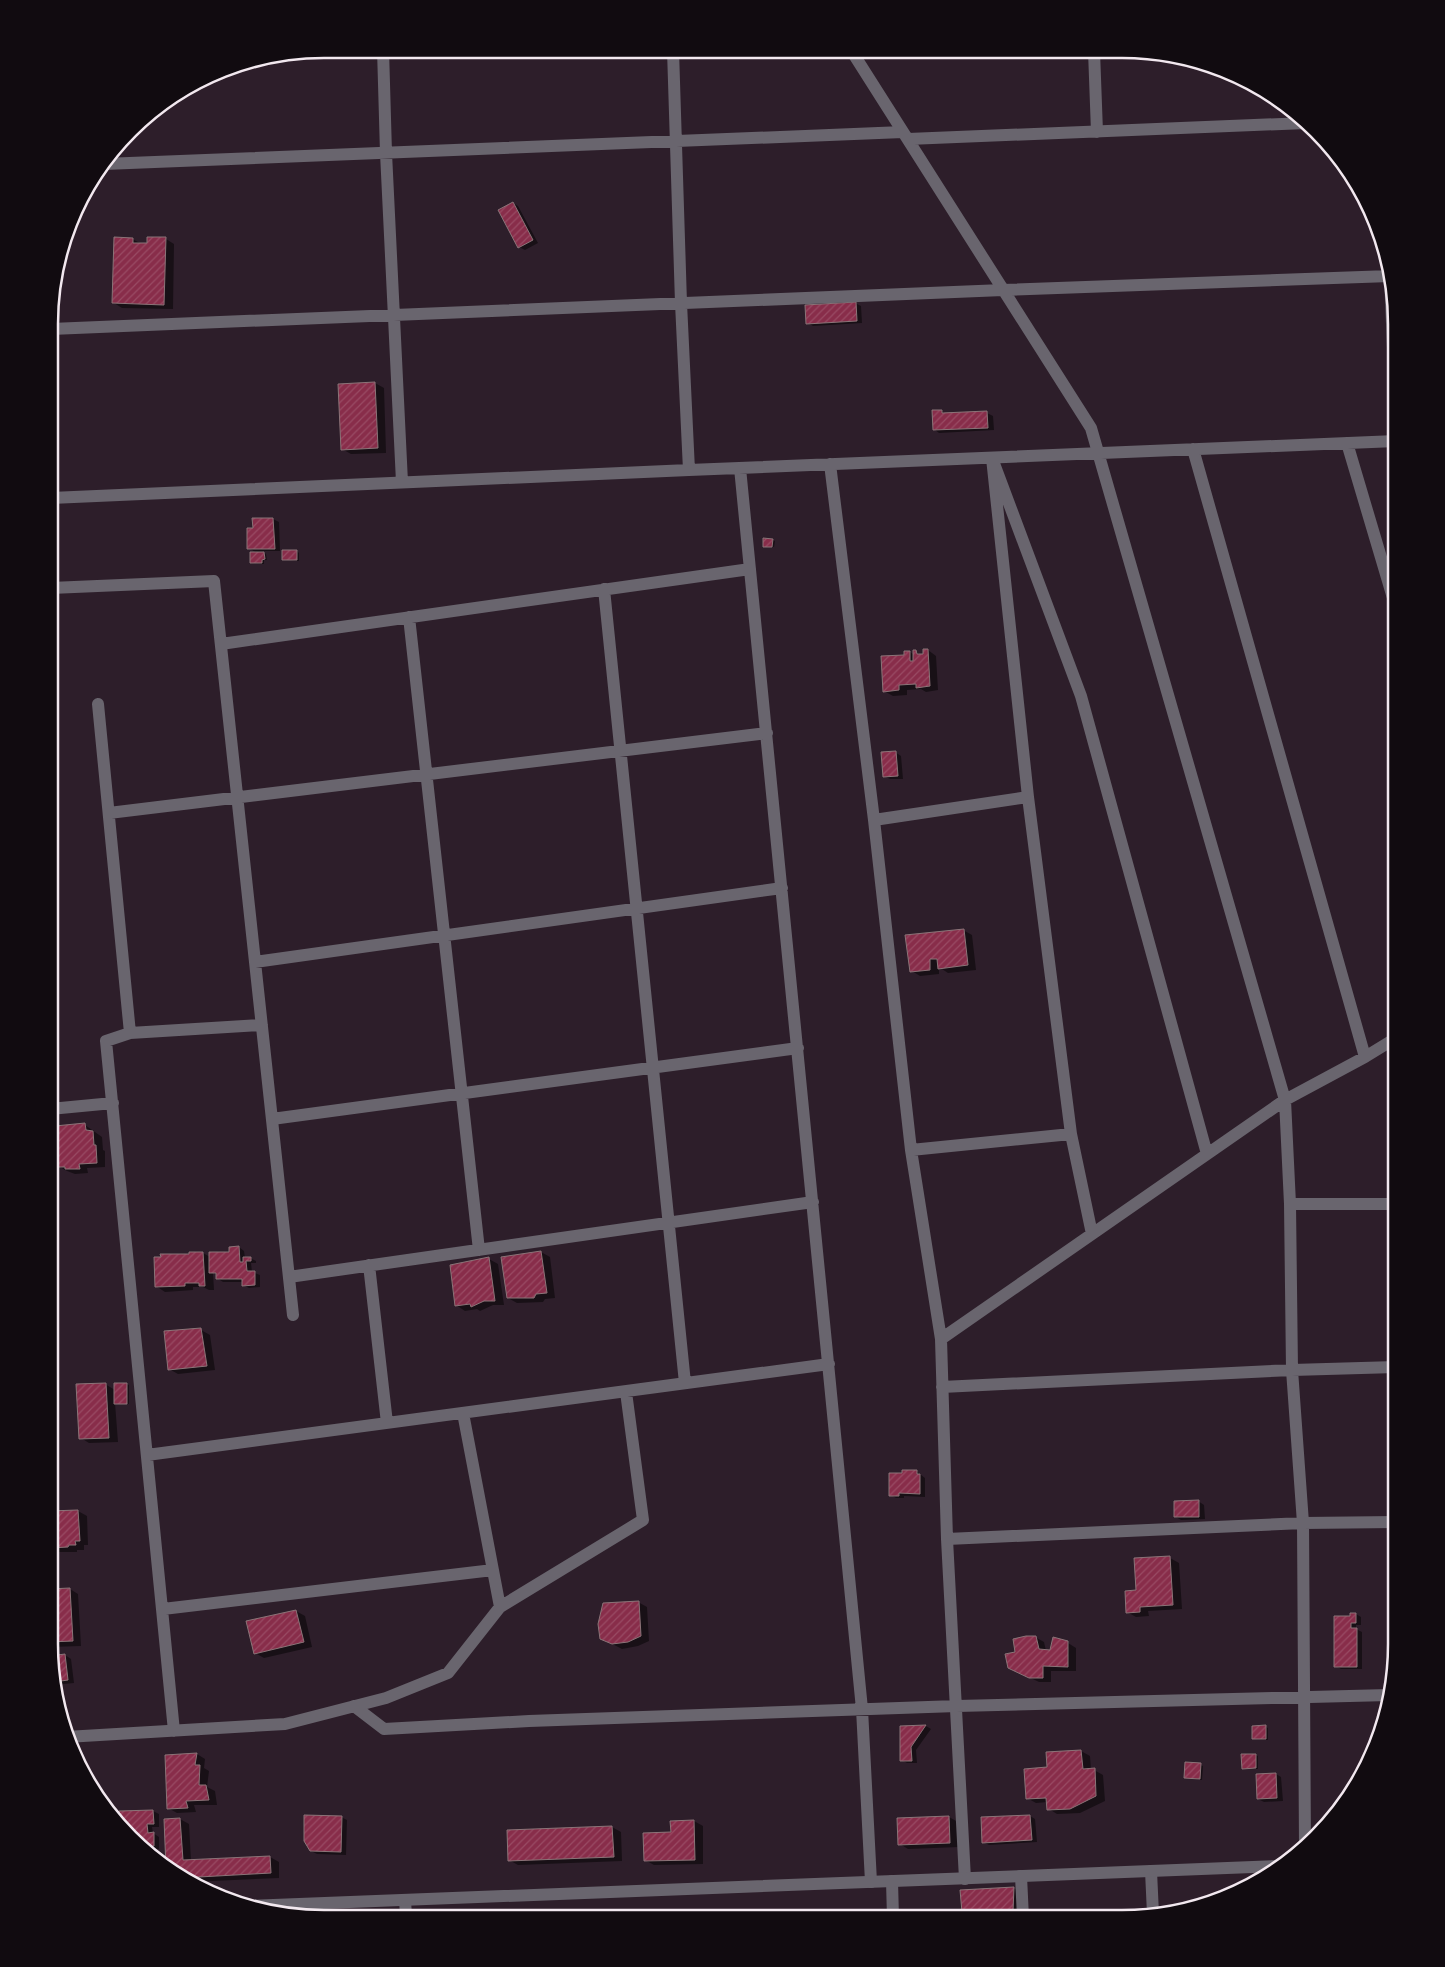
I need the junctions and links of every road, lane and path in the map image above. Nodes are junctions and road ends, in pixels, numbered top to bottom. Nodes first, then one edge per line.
1 (383, 58) edge
2 (672, 58) edge
3 (856, 58) edge
4 (1094, 58) edge
5 (1296, 123) edge
6 (1097, 132) junction
7 (905, 136) junction
8 (677, 141) junction
9 (386, 153) junction
10 (111, 164) edge
11 (1383, 276) edge
12 (1003, 290) junction
13 (681, 303) junction
14 (394, 315) junction
15 (58, 329) edge
16 (1388, 442) edge
17 (1347, 444) junction
18 (1194, 450) junction
19 (1097, 454) junction
20 (992, 458) junction
21 (830, 464) junction
22 (740, 468) junction
23 (690, 470) junction
24 (402, 482) junction
25 (58, 498) edge
26 (750, 568) junction
27 (1388, 581) edge
28 (58, 588) edge
29 (604, 589) junction
30 (409, 617) junction
31 (221, 644) junction
32 (98, 704) dead end
33 (767, 733) junction
34 (621, 751) junction
35 (426, 775) junction
36 (1028, 797) junction
37 (237, 798) junction
38 (109, 814) junction
39 (874, 820) junction
40 (782, 888) junction
41 (637, 908) junction
42 (444, 935) junction
43 (255, 962) junction
44 (262, 1025) junction
45 (130, 1033) junction
46 (1388, 1043) edge
47 (798, 1048) junction
48 (1365, 1057) junction
49 (653, 1068) junction
50 (462, 1093) junction
51 (1284, 1100) junction
52 (113, 1103) junction
53 (58, 1108) edge
54 (272, 1119) junction
55 (1071, 1134) junction
56 (911, 1150) junction
57 (1207, 1154) junction
58 (813, 1202) junction
59 (1290, 1204) junction
60 (1388, 1204) edge
61 (669, 1222) junction
62 (1092, 1234) junction
63 (479, 1250) junction
64 (369, 1265) junction
65 (289, 1277) junction
66 (293, 1315) dead end
67 (941, 1338) junction
68 (829, 1364) junction
69 (1388, 1367) edge
70 (1292, 1370) junction
71 (685, 1384) junction
72 (942, 1387) junction
73 (626, 1392) junction
74 (463, 1413) junction
75 (387, 1423) junction
76 (147, 1455) junction
77 (1388, 1522) edge
78 (1303, 1523) junction
79 (948, 1539) junction
80 (493, 1570) junction
81 (500, 1607) junction
82 (163, 1609) junction
83 (1382, 1695) edge
84 (1304, 1698) junction
85 (354, 1706) junction
86 (957, 1706) junction
87 (862, 1709) junction
88 (174, 1731) junction
89 (75, 1737) edge
90 (1306, 1836) edge
91 (1267, 1866) edge
92 (1151, 1871) junction
93 (1021, 1876) junction
94 (965, 1879) junction
95 (892, 1881) junction
96 (871, 1882) junction
97 (406, 1900) junction
98 (277, 1905) edge
99 (1153, 1907) edge
100 (406, 1910) edge
101 (893, 1910) edge
102 (1023, 1910) edge

1 - 9 street
2 - 8 street
3 - 7 street
4 - 6 street
5 - 6 street
6 - 7 street
7 - 8 street
7 - 12 street
8 - 9 street
8 - 13 street
9 - 10 street
9 - 14 street
11 - 12 street
12 - 13 street
12 - 19 street
13 - 14 street
13 - 23 street
14 - 15 street
14 - 24 street
16 - 17 street
17 - 18 street
17 - 27 street
18 - 19 street
18 - 48 street
19 - 20 street
19 - 51 street
20 - 21 street
20 - 36 street
20 - 57 street
21 - 22 street
21 - 39 street
22 - 23 street
22 - 26 street
23 - 24 street
24 - 25 street
26 - 29 street
26 - 33 street
28 - 31 street
29 - 30 street
29 - 34 street
30 - 31 street
30 - 35 street
31 - 37 street
32 - 38 street
33 - 34 street
33 - 40 street
34 - 35 street
34 - 41 street
35 - 37 street
35 - 42 street
36 - 39 street
36 - 55 street
37 - 38 street
37 - 43 street
38 - 45 street
39 - 56 street
40 - 41 street
40 - 47 street
41 - 42 street
41 - 49 street
42 - 43 street
42 - 50 street
43 - 44 street
44 - 45 street
44 - 54 street
45 - 52 street
46 - 48 street
47 - 49 street
47 - 58 street
48 - 51 street
49 - 50 street
49 - 61 street
50 - 54 street
50 - 63 street
51 - 57 street
51 - 59 street
52 - 53 street
52 - 76 street
54 - 65 street
55 - 56 street
55 - 62 street
56 - 67 street
57 - 62 street
58 - 61 street
58 - 68 street
59 - 60 street
59 - 70 street
61 - 63 street
61 - 71 street
62 - 67 street
63 - 64 street
64 - 65 street
64 - 75 street
65 - 66 street
67 - 72 street
68 - 71 street
68 - 87 street
69 - 70 street
70 - 72 street
70 - 78 street
71 - 73 street
72 - 79 street
73 - 74 street
73 - 81 street
74 - 75 street
74 - 80 street
75 - 76 street
76 - 82 street
77 - 78 street
78 - 79 street
78 - 84 street
79 - 86 street
80 - 81 street
80 - 82 street
81 - 85 street
82 - 88 street
83 - 84 street
84 - 86 street
84 - 90 street
85 - 87 street
85 - 88 street
86 - 87 street
86 - 94 street
87 - 96 street
88 - 89 street
91 - 92 street
92 - 93 street
92 - 99 street
93 - 94 street
93 - 102 street
94 - 95 street
95 - 96 street
95 - 101 street
96 - 97 street
97 - 98 street
97 - 100 street

